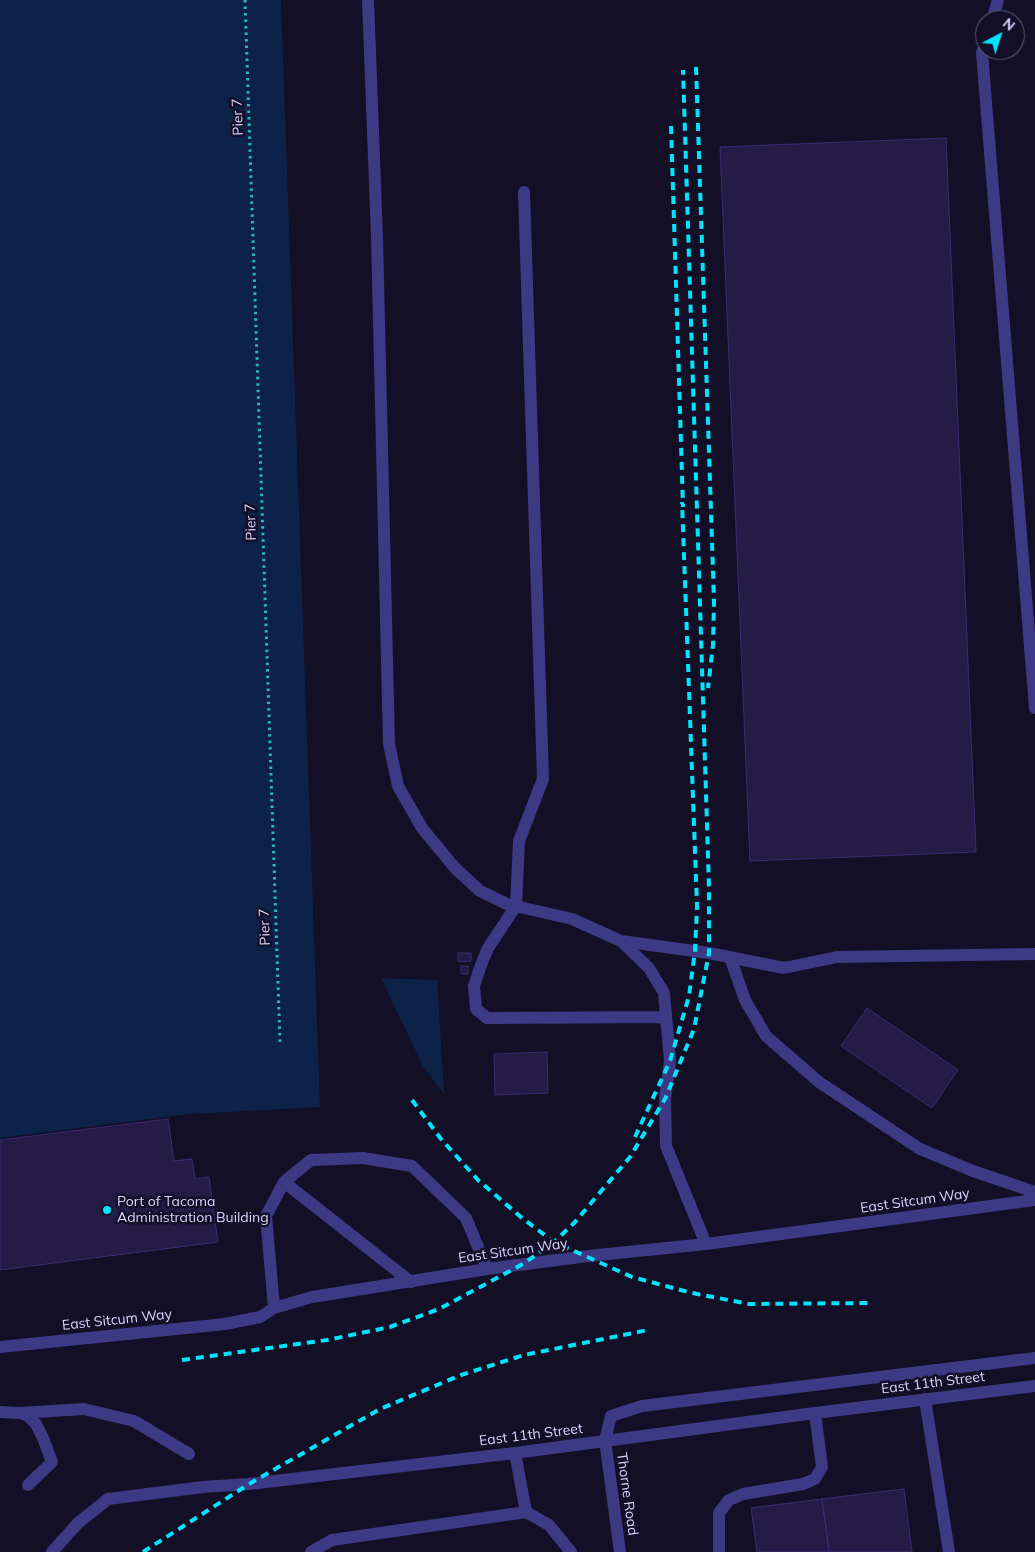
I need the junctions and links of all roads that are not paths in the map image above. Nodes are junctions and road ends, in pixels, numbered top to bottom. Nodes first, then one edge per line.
1 (368, 0) edge
2 (983, 60) edge
3 (524, 192) dead end
4 (1031, 618) edge
5 (1035, 708) edge
6 (516, 906) junction
7 (621, 941) junction
8 (1035, 954) edge
9 (730, 957) junction
10 (666, 1018) junction
11 (284, 1182) junction
12 (1035, 1192) edge
13 (1035, 1200) edge
14 (706, 1244) junction
15 (487, 1269) junction
16 (411, 1282) junction
17 (274, 1308) junction
18 (0, 1346) edge
19 (1035, 1358) edge
20 (1035, 1386) edge
21 (925, 1399) junction
22 (0, 1412) edge
23 (20, 1413) junction
24 (814, 1413) junction
25 (605, 1440) junction
26 (515, 1453) junction
27 (189, 1454) dead end
28 (28, 1485) dead end
29 (526, 1512) junction
30 (52, 1552) edge
31 (311, 1552) edge
32 (571, 1552) edge
33 (620, 1552) edge
34 (720, 1552) edge
35 (949, 1552) edge

1 - 6 street
2 - 4 street
3 - 6 street
4 - 5 street
6 - 7 street
6 - 10 street
7 - 9 street
7 - 10 street
8 - 9 street
9 - 12 street
10 - 14 street
11 - 15 street
11 - 16 street
11 - 17 street
13 - 14 street, East Sitcum Way
14 - 15 street, East Sitcum Way
15 - 16 street, East Sitcum Way
16 - 17 street, East Sitcum Way
17 - 18 street, East Sitcum Way
19 - 25 street
20 - 21 street, East 11th Street
21 - 24 street, East 11th Street
21 - 35 street
22 - 23 street
23 - 27 street
23 - 28 street
24 - 25 street, East 11th Street
24 - 34 street
25 - 26 street, East 11th Street
25 - 33 street, Thorne Road
26 - 29 street
26 - 30 street, East 11th Street
29 - 31 street
29 - 32 street

